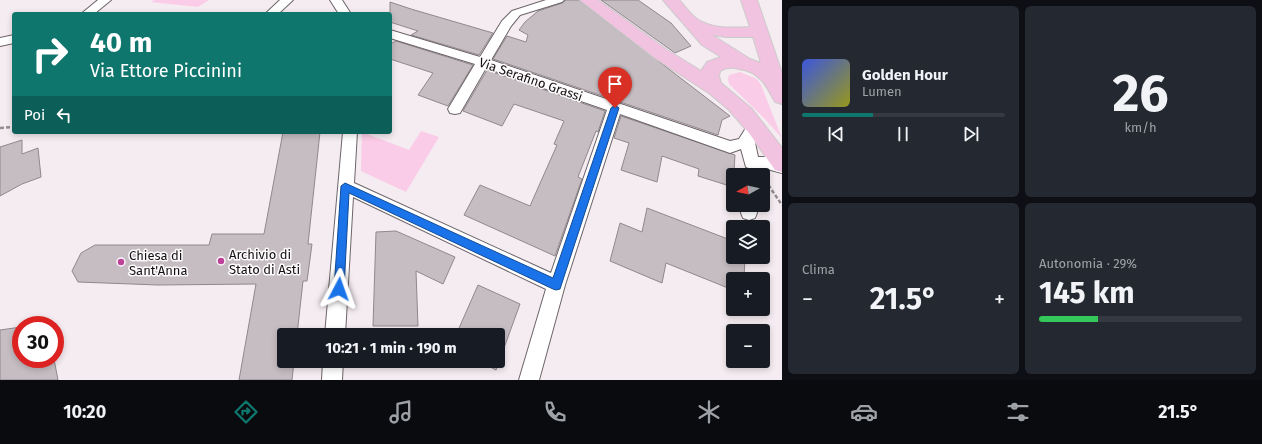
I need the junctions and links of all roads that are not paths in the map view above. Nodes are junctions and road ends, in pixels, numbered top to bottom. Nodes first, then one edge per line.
1 (105, 0) edge
2 (286, 0) edge
3 (336, 0) edge
4 (558, 0) edge
5 (588, 0) edge
6 (671, 0) edge
7 (749, 0) edge
8 (90, 12) edge
9 (273, 12) edge
10 (344, 12) edge
11 (687, 18) junction
12 (760, 32) junction
13 (392, 35) edge
14 (12, 39) edge
15 (708, 41) junction
16 (0, 42) edge
17 (483, 62) junction
18 (743, 63) junction
19 (712, 68) junction
20 (717, 90) junction
21 (780, 91) edge
22 (615, 108) junction
23 (455, 109) dead end
24 (751, 133) junction
25 (350, 134) edge
26 (782, 165) edge
27 (751, 168) edge
28 (754, 168) edge
29 (345, 186) junction
30 (556, 285) junction
31 (335, 328) edge
32 (333, 368) edge
33 (332, 380) edge
34 (529, 380) edge

1 - 8 street
2 - 9 street
3 - 10 street
4 - 17 street
5 - 20 main road
6 - 11 main road
7 - 12 main road
11 - 12 main road
11 - 15 main road
12 - 21 main road
13 - 17 street, Via Serafino Grassi
14 - 16 street
15 - 18 main road
15 - 19 main road
17 - 22 street, Via Serafino Grassi
17 - 23 street
18 - 19 main road
18 - 21 main road
19 - 20 main road
20 - 24 main road
22 - 24 street, Via Serafino Grassi
22 - 30 street
24 - 26 main road
24 - 27 street
25 - 29 street
26 - 28 street
29 - 30 street
29 - 31 street
30 - 34 street
32 - 33 street

